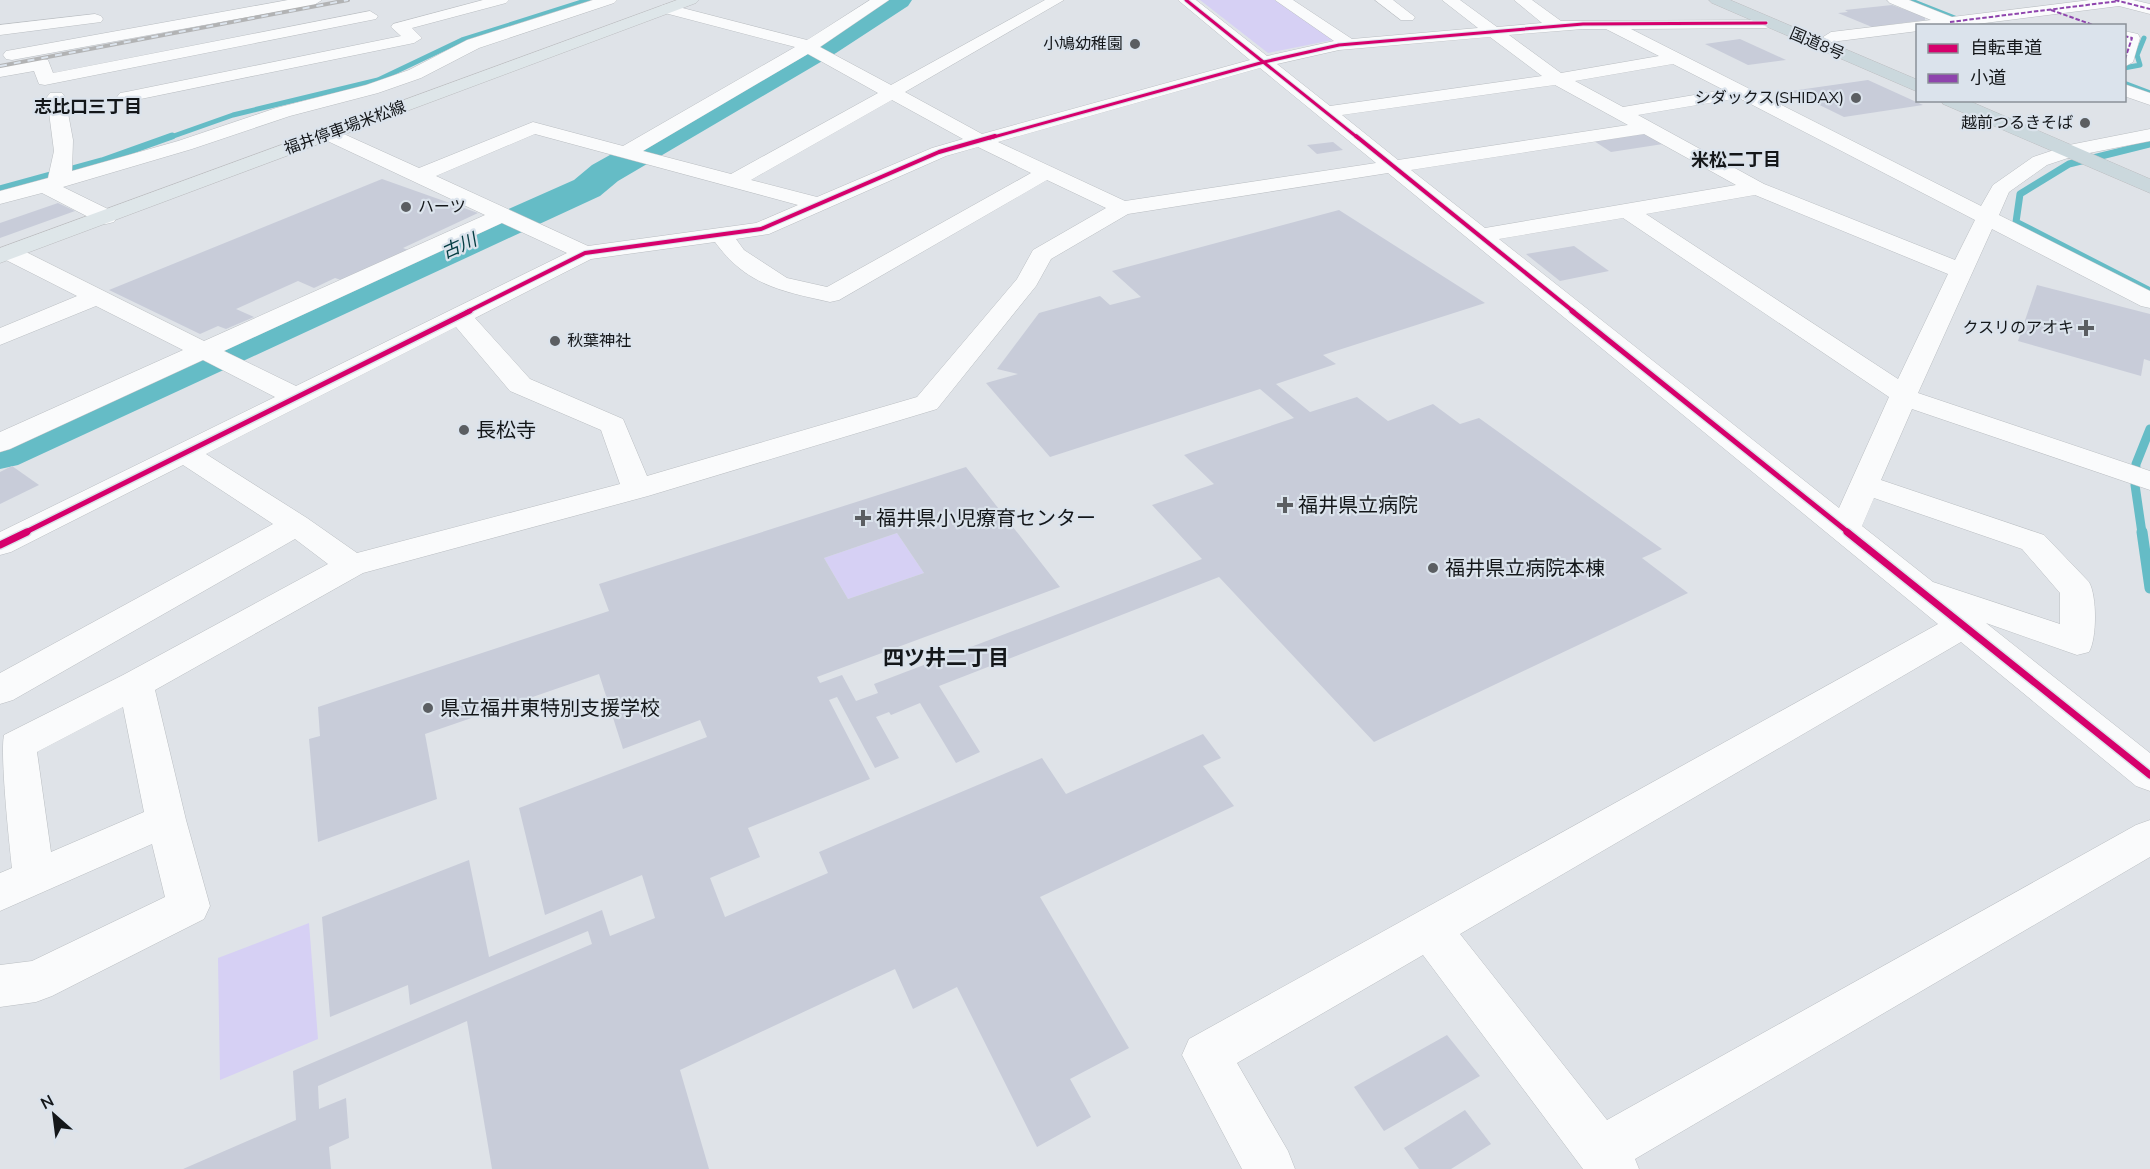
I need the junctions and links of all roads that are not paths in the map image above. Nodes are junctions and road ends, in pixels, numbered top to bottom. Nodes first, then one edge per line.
1 (101, 0) edge
2 (314, 0) edge
3 (501, 0) edge
4 (554, 0) edge
5 (609, 0) edge
6 (691, 0) edge
7 (881, 0) edge
8 (1056, 0) edge
9 (1186, 0) edge
10 (1283, 0) edge
11 (1383, 0) edge
12 (1522, 0) edge
13 (1717, 0) edge
14 (1745, 0) edge
15 (1895, 0) edge
16 (2117, 1) edge
17 (241, 7) edge
18 (2148, 8) edge
19 (582, 9) junction
20 (667, 9) junction
21 (1446, 9) edge
22 (2048, 9) junction
23 (370, 16) dead end
24 (95, 19) junction
25 (1605, 19) junction
26 (1383, 20) dead end
27 (1766, 22) junction
28 (1955, 23) edge
29 (2090, 24) edge
30 (1485, 25) junction
31 (1557, 26) junction
32 (1916, 26) edge
33 (0, 30) edge
34 (1348, 34) junction
35 (228, 36) junction
36 (1831, 37) junction
37 (88, 41) junction
38 (426, 43) junction
39 (808, 47) junction
40 (2126, 49) edge
41 (460, 50) junction
42 (2150, 53) edge
43 (0, 57) edge
44 (1677, 58) junction
45 (1264, 62) junction
46 (256, 71) junction
47 (0, 72) edge
48 (1916, 75) edge
49 (1558, 79) junction
50 (1916, 87) edge
51 (2126, 90) edge
52 (1742, 92) junction
53 (894, 93) junction
54 (56, 97) dead end
55 (126, 97) dead end
56 (274, 99) junction
57 (2150, 99) edge
58 (1955, 102) edge
59 (1981, 102) edge
60 (246, 105) dead end
61 (1326, 112) junction
62 (1619, 113) junction
63 (1645, 128) junction
64 (158, 133) dead end
65 (328, 134) junction
66 (2150, 135) edge
67 (137, 141) dead end
68 (981, 141) junction
69 (2079, 149) junction
70 (627, 152) junction
71 (1393, 166) junction
72 (1047, 172) junction
73 (2150, 174) edge
74 (418, 176) junction
75 (734, 182) junction
76 (51, 184) junction
77 (2150, 187) edge
78 (1757, 188) junction
79 (0, 198) edge
80 (818, 204) junction
81 (1122, 207) junction
82 (1627, 211) junction
83 (502, 215) junction
84 (106, 217) junction
85 (1987, 217) junction
86 (721, 235) junction
87 (1480, 236) junction
88 (585, 253) junction
89 (5, 255) edge
90 (1961, 271) junction
91 (97, 297) junction
92 (2150, 301) edge
93 (460, 316) junction
94 (0, 337) edge
95 (203, 351) junction
96 (1903, 396) junction
97 (296, 398) junction
98 (0, 443) edge
99 (183, 453) junction
100 (2149, 476) edge
101 (1864, 484) junction
102 (637, 489) junction
103 (296, 525) junction
104 (1844, 530) junction
105 (0, 545) edge
106 (352, 566) junction
107 (1911, 584) junction
108 (1962, 626) junction
109 (136, 684) junction
110 (0, 690) edge
111 (2143, 759) edge
112 (166, 820) junction
113 (2150, 837) edge
114 (17, 886) edge
115 (1429, 928) junction
116 (0, 986) edge
117 (1607, 1160) edge
118 (1270, 1169) edge

1 - 24 street
2 - 17 street
3 - 38 street
4 - 19 street
5 - 19 street
6 - 20 main road, 福井停車場米松線
7 - 39 street
8 - 53 street
9 - 45 street
10 - 34 street
11 - 26 street
12 - 31 street
13 - 27 highway, 国道8号
14 - 36 highway, 国道8号
15 - 28 street
16 - 18 street
16 - 22 street
17 - 37 street
19 - 41 street
20 - 39 street
20 - 65 main road, 福井停車場米松線
21 - 30 street
22 - 28 street
22 - 29 street
23 - 35 street
24 - 33 street
24 - 37 street
25 - 27 street
25 - 31 street
25 - 44 street
27 - 50 highway, 国道8号
30 - 31 street
30 - 34 street
30 - 49 street
32 - 36 street
34 - 45 street
35 - 46 street
35 - 47 street
36 - 48 highway, 国道8号
37 - 43 street
38 - 41 street
38 - 46 street
39 - 53 street
39 - 70 street
40 - 42 street
41 - 56 street
44 - 49 street
44 - 52 street
45 - 61 street
45 - 68 street
46 - 55 street
46 - 56 street
49 - 61 street
49 - 62 street
51 - 57 street
52 - 62 street
52 - 85 street
53 - 68 street
53 - 75 street
54 - 76 street
56 - 60 street
56 - 76 street
58 - 69 highway
59 - 69 highway
61 - 71 street
62 - 63 street
63 - 71 street
63 - 78 street
64 - 67 street
65 - 74 street
65 - 84 main road, 福井停車場米松線
66 - 69 street
68 - 72 street
68 - 80 street
69 - 73 highway
69 - 77 highway
69 - 85 street
70 - 74 street
70 - 75 street
71 - 81 street
71 - 87 street
72 - 81 street
72 - 86 street
74 - 83 street
75 - 80 street
76 - 79 street
76 - 84 street
78 - 82 street
78 - 90 street
80 - 86 street
81 - 102 street
82 - 87 street
82 - 96 street
83 - 88 street
83 - 95 street
84 - 89 main road, 福井停車場米松線
85 - 90 street
85 - 92 street
86 - 88 street
87 - 104 street
88 - 93 street
89 - 91 street
90 - 96 street
91 - 94 street
91 - 95 street
93 - 97 street
93 - 102 street
95 - 97 street
95 - 98 street
96 - 100 street
96 - 101 street
97 - 99 street
99 - 103 street
99 - 105 street
101 - 104 street
101 - 107 street
102 - 106 street
103 - 106 street
103 - 110 street
104 - 107 street
106 - 109 street
107 - 108 street
108 - 111 street
108 - 115 street
109 - 112 street
109 - 114 street
112 - 114 street
112 - 116 street
113 - 117 street
115 - 117 street
115 - 118 street

